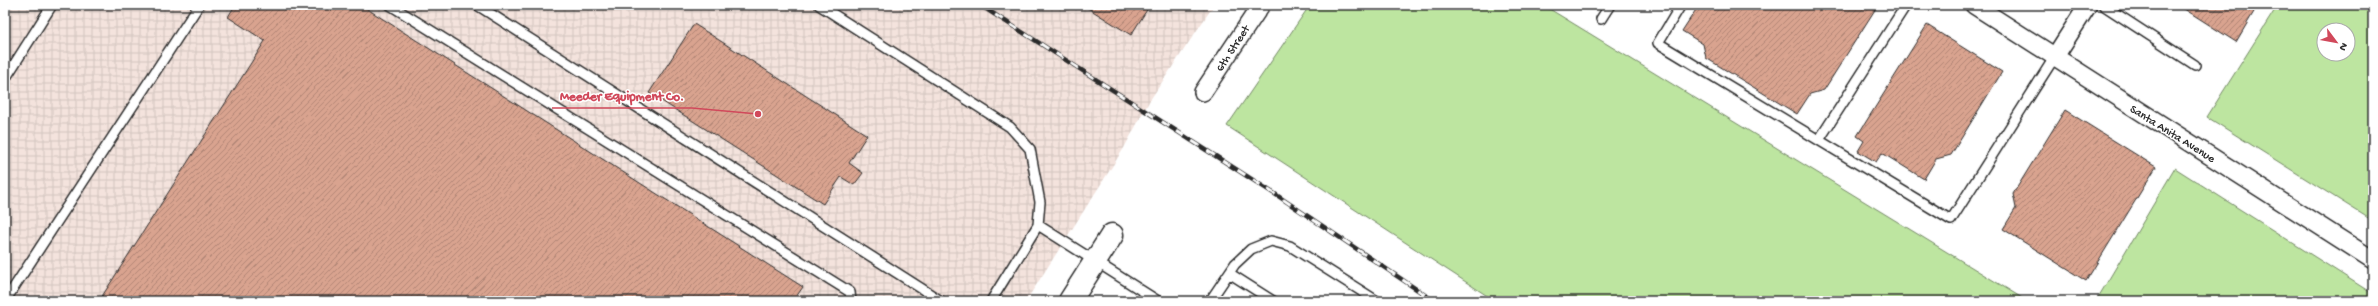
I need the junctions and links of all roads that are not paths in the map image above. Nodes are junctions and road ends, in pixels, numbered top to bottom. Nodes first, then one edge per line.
1 (52, 5) edge
2 (199, 5) edge
3 (390, 5) edge
4 (477, 5) edge
5 (819, 5) edge
6 (1261, 5) edge
7 (1610, 5) edge
8 (1681, 5) edge
9 (1906, 5) edge
10 (1974, 5) edge
11 (2088, 5) edge
12 (2102, 5) edge
13 (1601, 19) dead end
14 (2054, 58) junction
15 (2195, 65) dead end
16 (5, 79) edge
17 (1203, 92) dead end
18 (1819, 140) junction
19 (1038, 225) junction
20 (1112, 235) dead end
21 (2373, 260) edge
22 (1095, 262) junction
23 (1229, 274) junction
24 (5, 301) edge
25 (851, 301) edge
26 (941, 301) edge
27 (991, 301) edge
28 (1070, 301) edge
29 (1158, 301) edge
30 (1210, 301) edge
31 (1273, 301) edge
32 (1378, 301) edge

1 - 16 lane
2 - 24 lane
3 - 25 lane
4 - 26 lane
5 - 19 lane
6 - 17 street, 6th Street
7 - 13 lane
8 - 18 lane
9 - 18 lane
10 - 14 street, Santa Anita Avenue
11 - 14 street
12 - 15 lane
14 - 18 lane
14 - 21 street, Santa Anita Avenue
19 - 22 lane
19 - 27 lane
20 - 22 street
22 - 28 street
22 - 29 lane
23 - 30 lane
23 - 31 lane
23 - 32 lane

